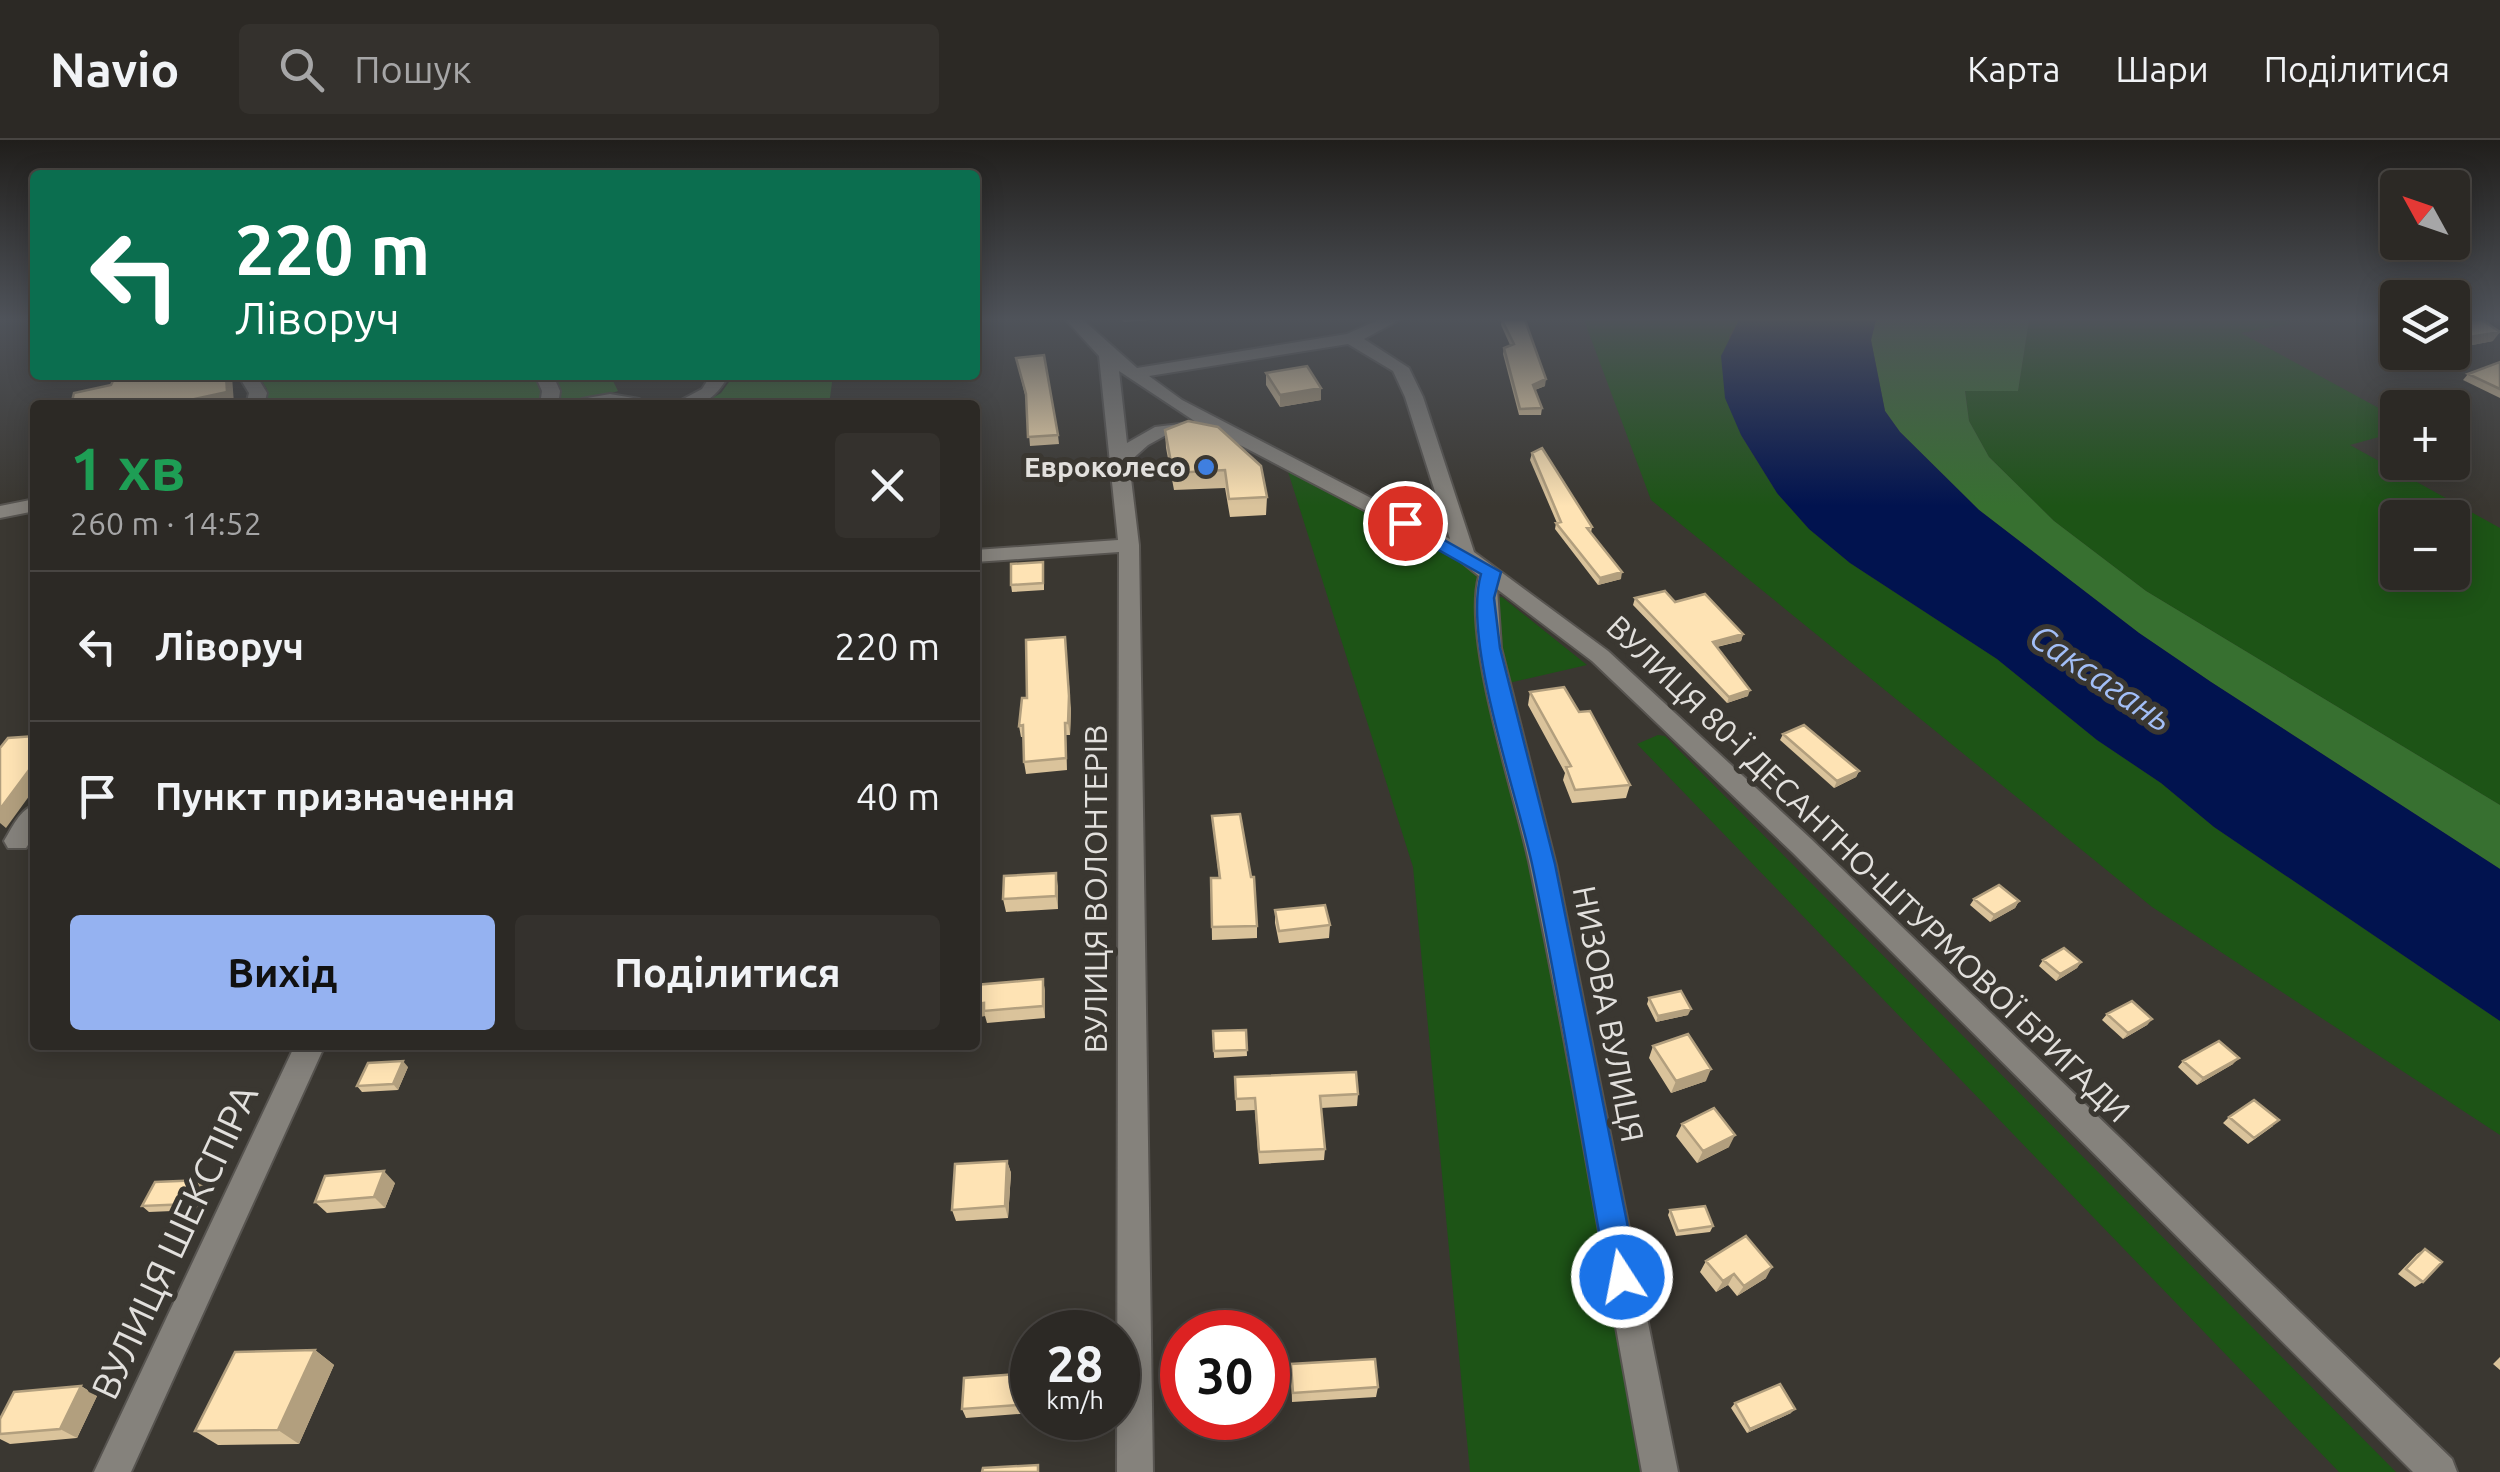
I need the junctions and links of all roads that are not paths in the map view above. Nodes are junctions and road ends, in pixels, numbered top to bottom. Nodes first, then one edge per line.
1 (715, 382) edge
2 (1112, 382) edge
3 (1143, 382) edge
4 (1407, 382) edge
5 (596, 400) edge
6 (628, 400) edge
7 (692, 400) edge
8 (1235, 434) junction
9 (1122, 459) junction
10 (30, 506) edge
11 (0, 512) edge
12 (1129, 545) junction
13 (980, 556) edge
14 (1465, 556) junction
15 (1491, 572) junction
16 (30, 822) edge
17 (17, 841) dead end
18 (308, 1050) edge
19 (112, 1472) edge
20 (1135, 1472) edge
21 (1660, 1472) edge
22 (2440, 1472) edge

1 - 7 street
2 - 9 street, ВУЛИЦЯ ВОЛОНТЕРІВ
3 - 8 street, ВУЛИЦЯ 80-Ї ДЕСАНТНО-ШТУРМОВОЇ БРИГАДИ
4 - 14 street
5 - 6 street
8 - 9 street
8 - 14 street, ВУЛИЦЯ 80-Ї ДЕСАНТНО-ШТУРМОВОЇ БРИГАДИ
9 - 12 street, ВУЛИЦЯ ВОЛОНТЕРІВ
10 - 11 street
12 - 13 street
12 - 20 street, ВУЛИЦЯ ВОЛОНТЕРІВ
14 - 15 street, ВУЛИЦЯ 80-Ї ДЕСАНТНО-ШТУРМОВОЇ БРИГАДИ
15 - 21 street, НИЗОВА ВУЛИЦЯ
15 - 22 street, ВУЛИЦЯ 80-Ї ДЕСАНТНО-ШТУРМОВОЇ БРИГАДИ
16 - 17 street
18 - 19 street, ВУЛИЦЯ ШЕКСПІРА

